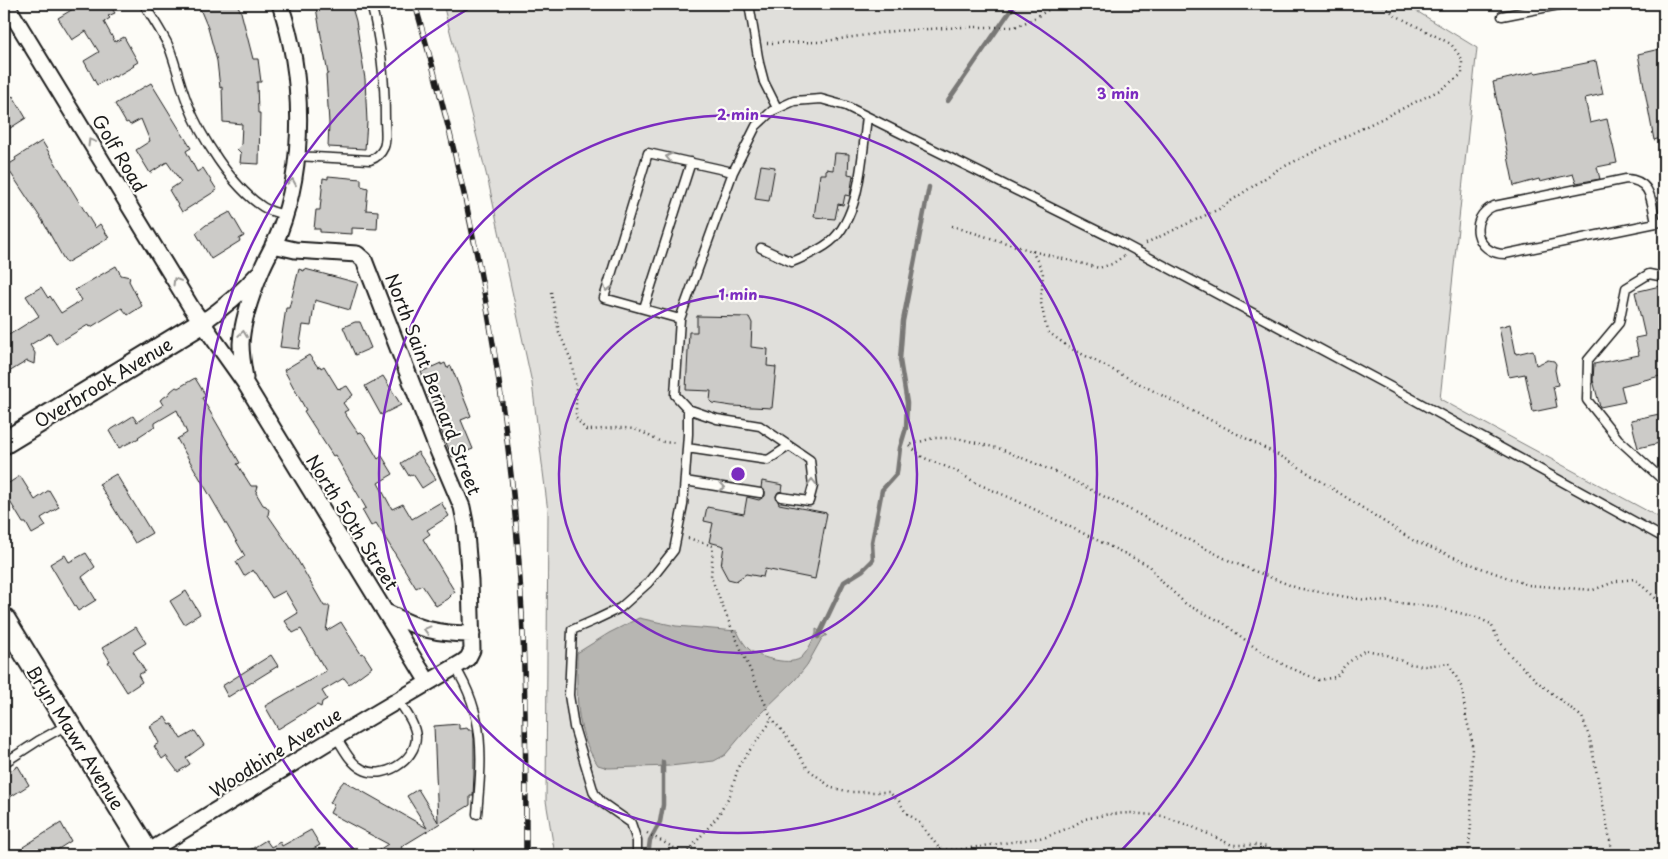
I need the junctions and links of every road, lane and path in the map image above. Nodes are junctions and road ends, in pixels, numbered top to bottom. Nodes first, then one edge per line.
1 (6, 4) edge
2 (144, 4) edge
3 (280, 4) edge
4 (371, 4) edge
5 (750, 4) edge
6 (1071, 4) edge
7 (1382, 4) edge
8 (1564, 4) edge
9 (1502, 16) dead end
10 (756, 43) junction
11 (777, 108) junction
12 (867, 117) junction
13 (296, 156) junction
14 (691, 162) junction
15 (733, 172) junction
16 (284, 215) junction
17 (1660, 222) edge
18 (952, 226) dead end
19 (273, 245) junction
20 (761, 248) dead end
21 (1133, 250) junction
22 (1032, 251) junction
23 (261, 269) junction
24 (1664, 277) edge
25 (551, 292) dead end
26 (644, 308) junction
27 (680, 319) junction
28 (203, 322) junction
29 (246, 383) junction
30 (688, 409) junction
31 (688, 434) junction
32 (4, 443) edge
33 (789, 446) junction
34 (687, 448) junction
35 (685, 481) junction
36 (1664, 481) edge
37 (760, 494) dead end
38 (781, 497) dead end
39 (677, 535) junction
40 (1664, 538) edge
41 (1664, 606) edge
42 (387, 612) junction
43 (4, 620) edge
44 (472, 634) junction
45 (455, 667) junction
46 (428, 682) junction
47 (398, 700) junction
48 (771, 717) junction
49 (68, 724) junction
50 (336, 736) junction
51 (4, 763) edge
52 (477, 814) dead end
53 (643, 831) dead end
54 (146, 854) edge
55 (637, 855) edge
56 (685, 855) edge
57 (1278, 855) edge
58 (1468, 855) edge
59 (1613, 855) edge

28 -> 1 street, Golf Road
2 - 16 lane
3 - 13 street, North 50th Street
4 - 13 lane
5 - 10 lane
6 - 10 path
7 - 21 path
8 - 9 lane
10 - 11 lane
11 - 12 lane
11 - 15 lane
12 - 20 lane
12 - 21 lane
16 -> 13 street, North 50th Street
14 - 15 lane
14 - 26 lane
14 -> 26 lane
15 - 27 lane
16 - 19 street, North 50th Street
17 - 17 lane
18 - 22 path
19 - 23 street, North 50th Street
19 - 44 street, North Saint Bernard Street
21 - 22 path
21 - 40 lane
22 - 41 path
23 - 28 street, North 50th Street
29 -> 23 street, North 50th Street
24 - 36 lane
25 - 31 path
26 - 27 lane
27 - 30 lane
28 - 29 street, North 50th Street
28 - 32 street, Overbrook Avenue
29 - 42 street, North 50th Street
30 - 31 lane
30 - 33 lane
31 - 34 lane
33 - 34 lane
38 -> 33 lane
34 - 35 lane
35 -> 37 lane
35 - 39 lane
39 - 48 path
39 - 55 lane
44 -> 42 street
42 - 46 street, North 50th Street
43 - 49 street, Bryn Mawr Avenue
44 - 45 street, North Saint Bernard Street
45 - 46 street, North Saint Bernard Street
45 - 52 lane
46 - 47 street, Woodbine Avenue
47 - 50 street, Woodbine Avenue
47 - 50 lane
48 - 56 path
48 - 57 path
49 - 51 lane
49 - 54 street, Bryn Mawr Avenue
50 - 54 street, Woodbine Avenue
53 - 56 path
58 - 59 path

